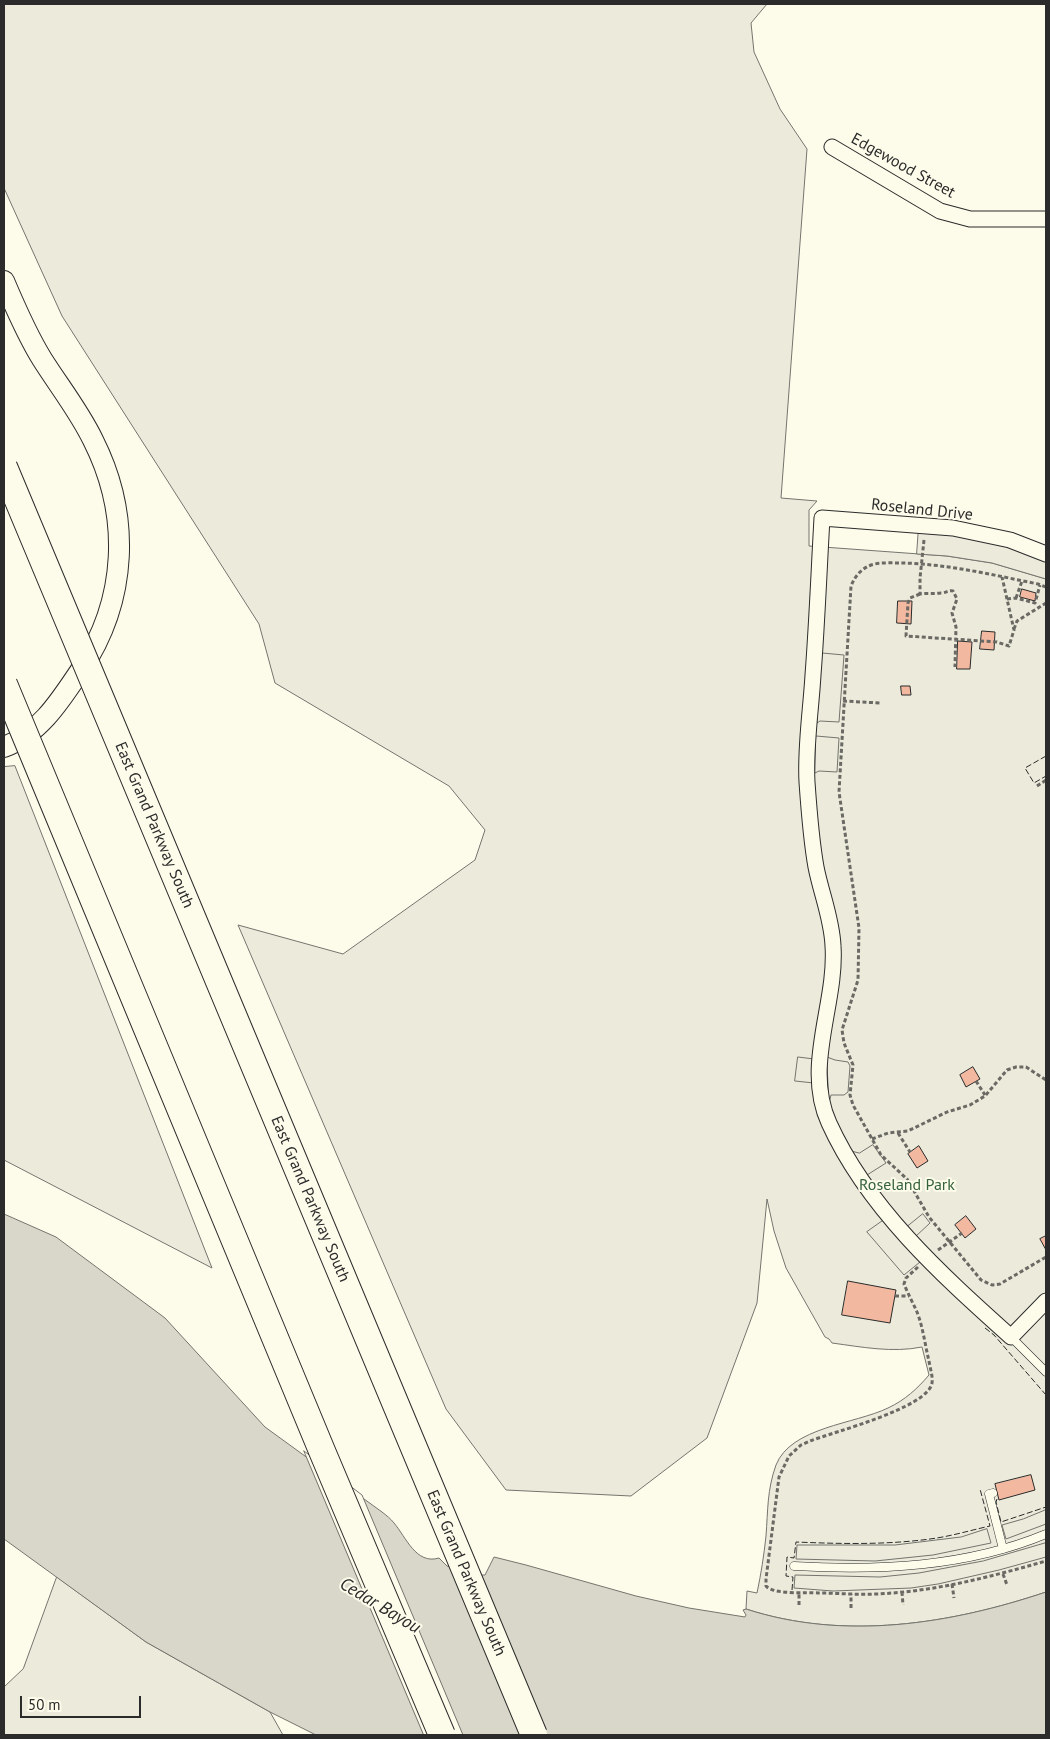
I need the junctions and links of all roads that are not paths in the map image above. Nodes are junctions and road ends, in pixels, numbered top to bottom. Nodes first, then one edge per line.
1 (832, 146) dead end
2 (1046, 218) edge
3 (4, 281) edge
4 (4, 467) edge
5 (1046, 554) edge
6 (4, 684) edge
7 (4, 747) edge
8 (1046, 1301) edge
9 (1011, 1337) junction
10 (1046, 1372) edge
11 (993, 1493) dead end
12 (1046, 1534) edge
13 (1003, 1549) junction
14 (794, 1566) dead end
15 (442, 1735) edge
16 (534, 1735) edge

1 - 2 street, Edgewood Street
3 - 7 street
4 - 16 highway, East Grand Parkway South, bridge
5 - 9 street, Roseland Drive
6 - 15 highway, bridge
8 - 9 street
9 - 10 lane
11 - 13 lane
12 - 13 lane
13 - 14 lane

